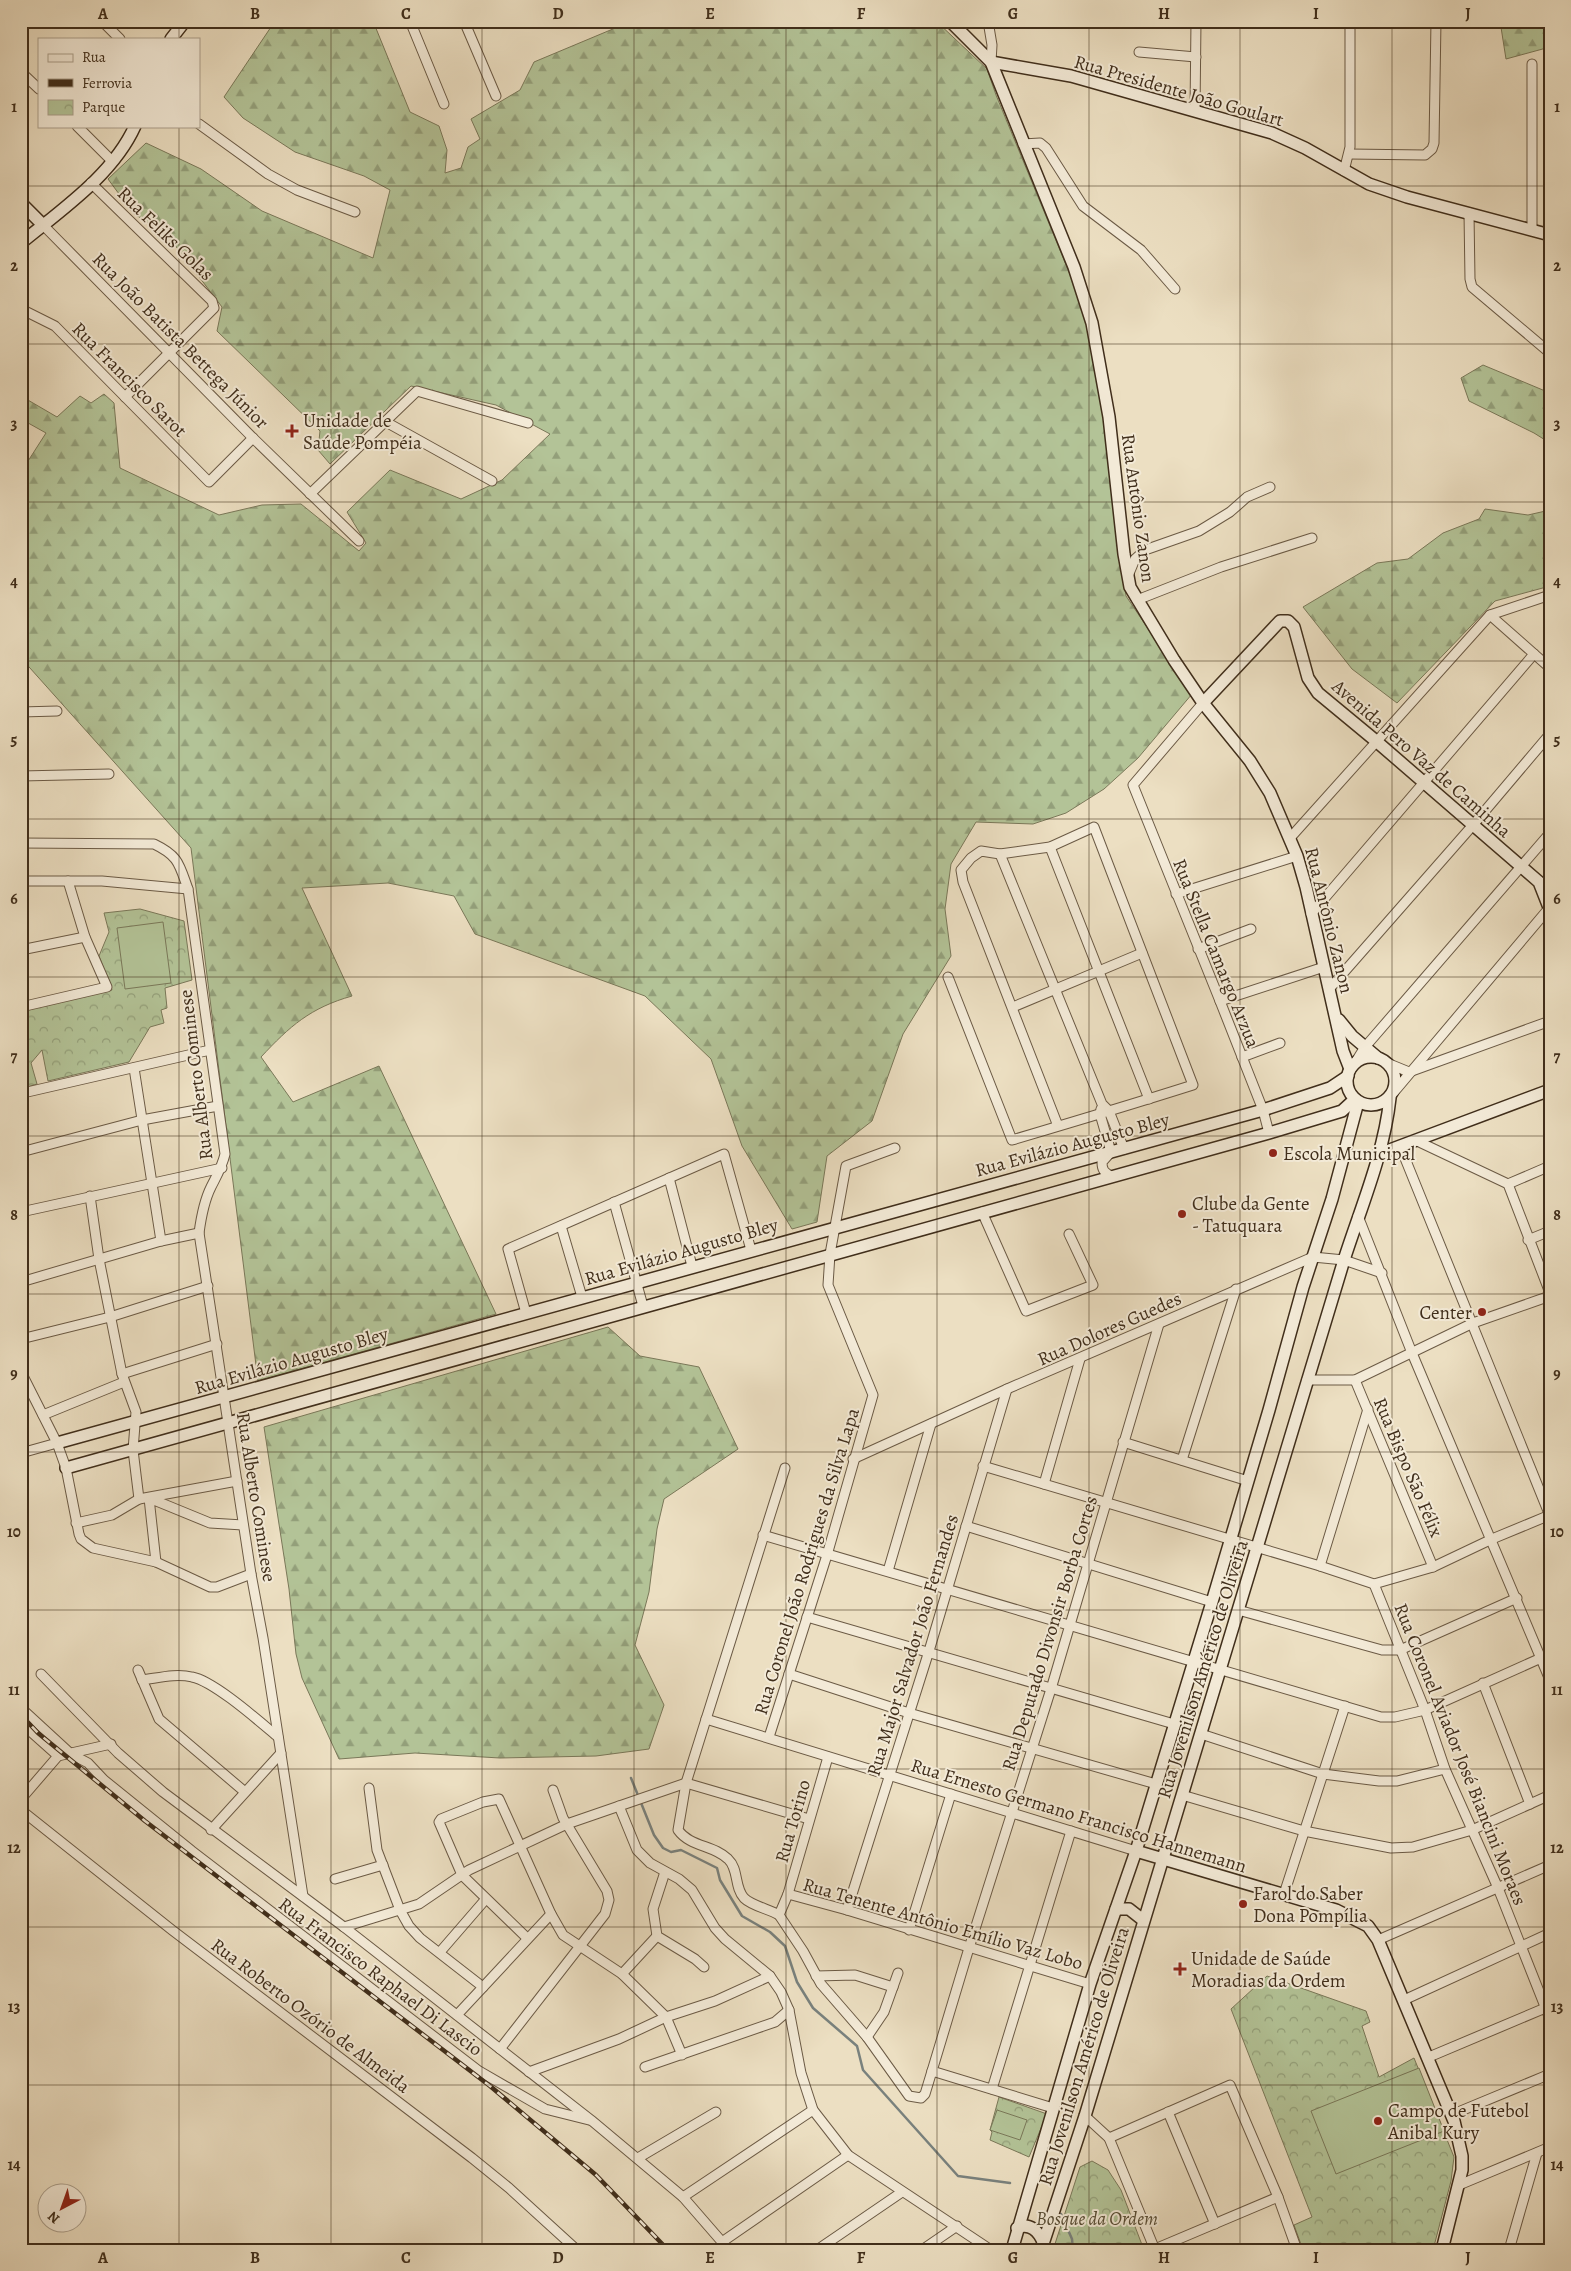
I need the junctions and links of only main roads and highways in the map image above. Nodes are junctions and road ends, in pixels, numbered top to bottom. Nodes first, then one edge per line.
1 (185, 21) edge
2 (950, 21) edge
3 (172, 38) edge
4 (992, 62) junction
5 (134, 128) edge
6 (21, 203) edge
7 (43, 225) junction
8 (1550, 235) edge
9 (21, 243) edge
10 (1203, 703) junction
11 (1549, 908) edge
12 (1336, 1015) junction
13 (1383, 1060) junction
14 (1351, 1069) junction
15 (1550, 1090) edge
16 (1392, 1095) junction
17 (1357, 1101) junction
18 (1342, 1111) junction
19 (1353, 1121) junction
20 (1379, 1154) junction
21 (57, 1443) road end
22 (66, 1468) road end
23 (1136, 1851) junction
24 (1163, 1860) junction
25 (1116, 1909) junction
26 (1143, 1920) junction
27 (1018, 2228) junction
28 (1042, 2246) edge
29 (1012, 2250) edge
30 (1442, 2250) edge

1 - 3 main road
2 - 4 main road, Rua Antônio Zanon
4 - 8 main road, Rua Presidente João Goulart
4 - 10 main road, Rua Antônio Zanon
5 - 7 main road
6 - 7 main road, Rua João Batista Bettega Júnior
7 - 9 main road
10 - 11 main road, Avenida Pero Vaz de Caminha
10 - 12 main road, Rua Antônio Zanon
12 - 13 main road, Rua Antônio Zanon
12 - 14 main road, Rua Antônio Zanon
13 - 14 main road
13 - 16 main road
14 - 17 main road
14 - 21 main road, Rua Evilázio Augusto Bley
15 - 20 main road
16 - 17 main road
16 - 20 main road, Rua Jovenilson Américo de Oliveira
17 - 18 main road
17 - 19 main road, Rua Jovenilson Américo de Oliveira
18 - 19 main road
18 - 22 main road
19 - 23 main road, Rua Jovenilson Américo de Oliveira
20 - 24 main road, Rua Jovenilson Américo de Oliveira
23 - 24 main road, Rua Ernesto Germano Francisco Hannemann
23 - 25 main road, Rua Jovenilson Américo de Oliveira
24 - 26 main road, Rua Jovenilson Américo de Oliveira
24 - 30 main road, Rua Ernesto Germano Francisco Hannemann
25 - 26 main road
25 - 27 main road, Rua Jovenilson Américo de Oliveira
26 - 28 main road, Rua Jovenilson Américo de Oliveira
27 - 28 main road
27 - 29 main road, Rua Jovenilson Américo de Oliveira

